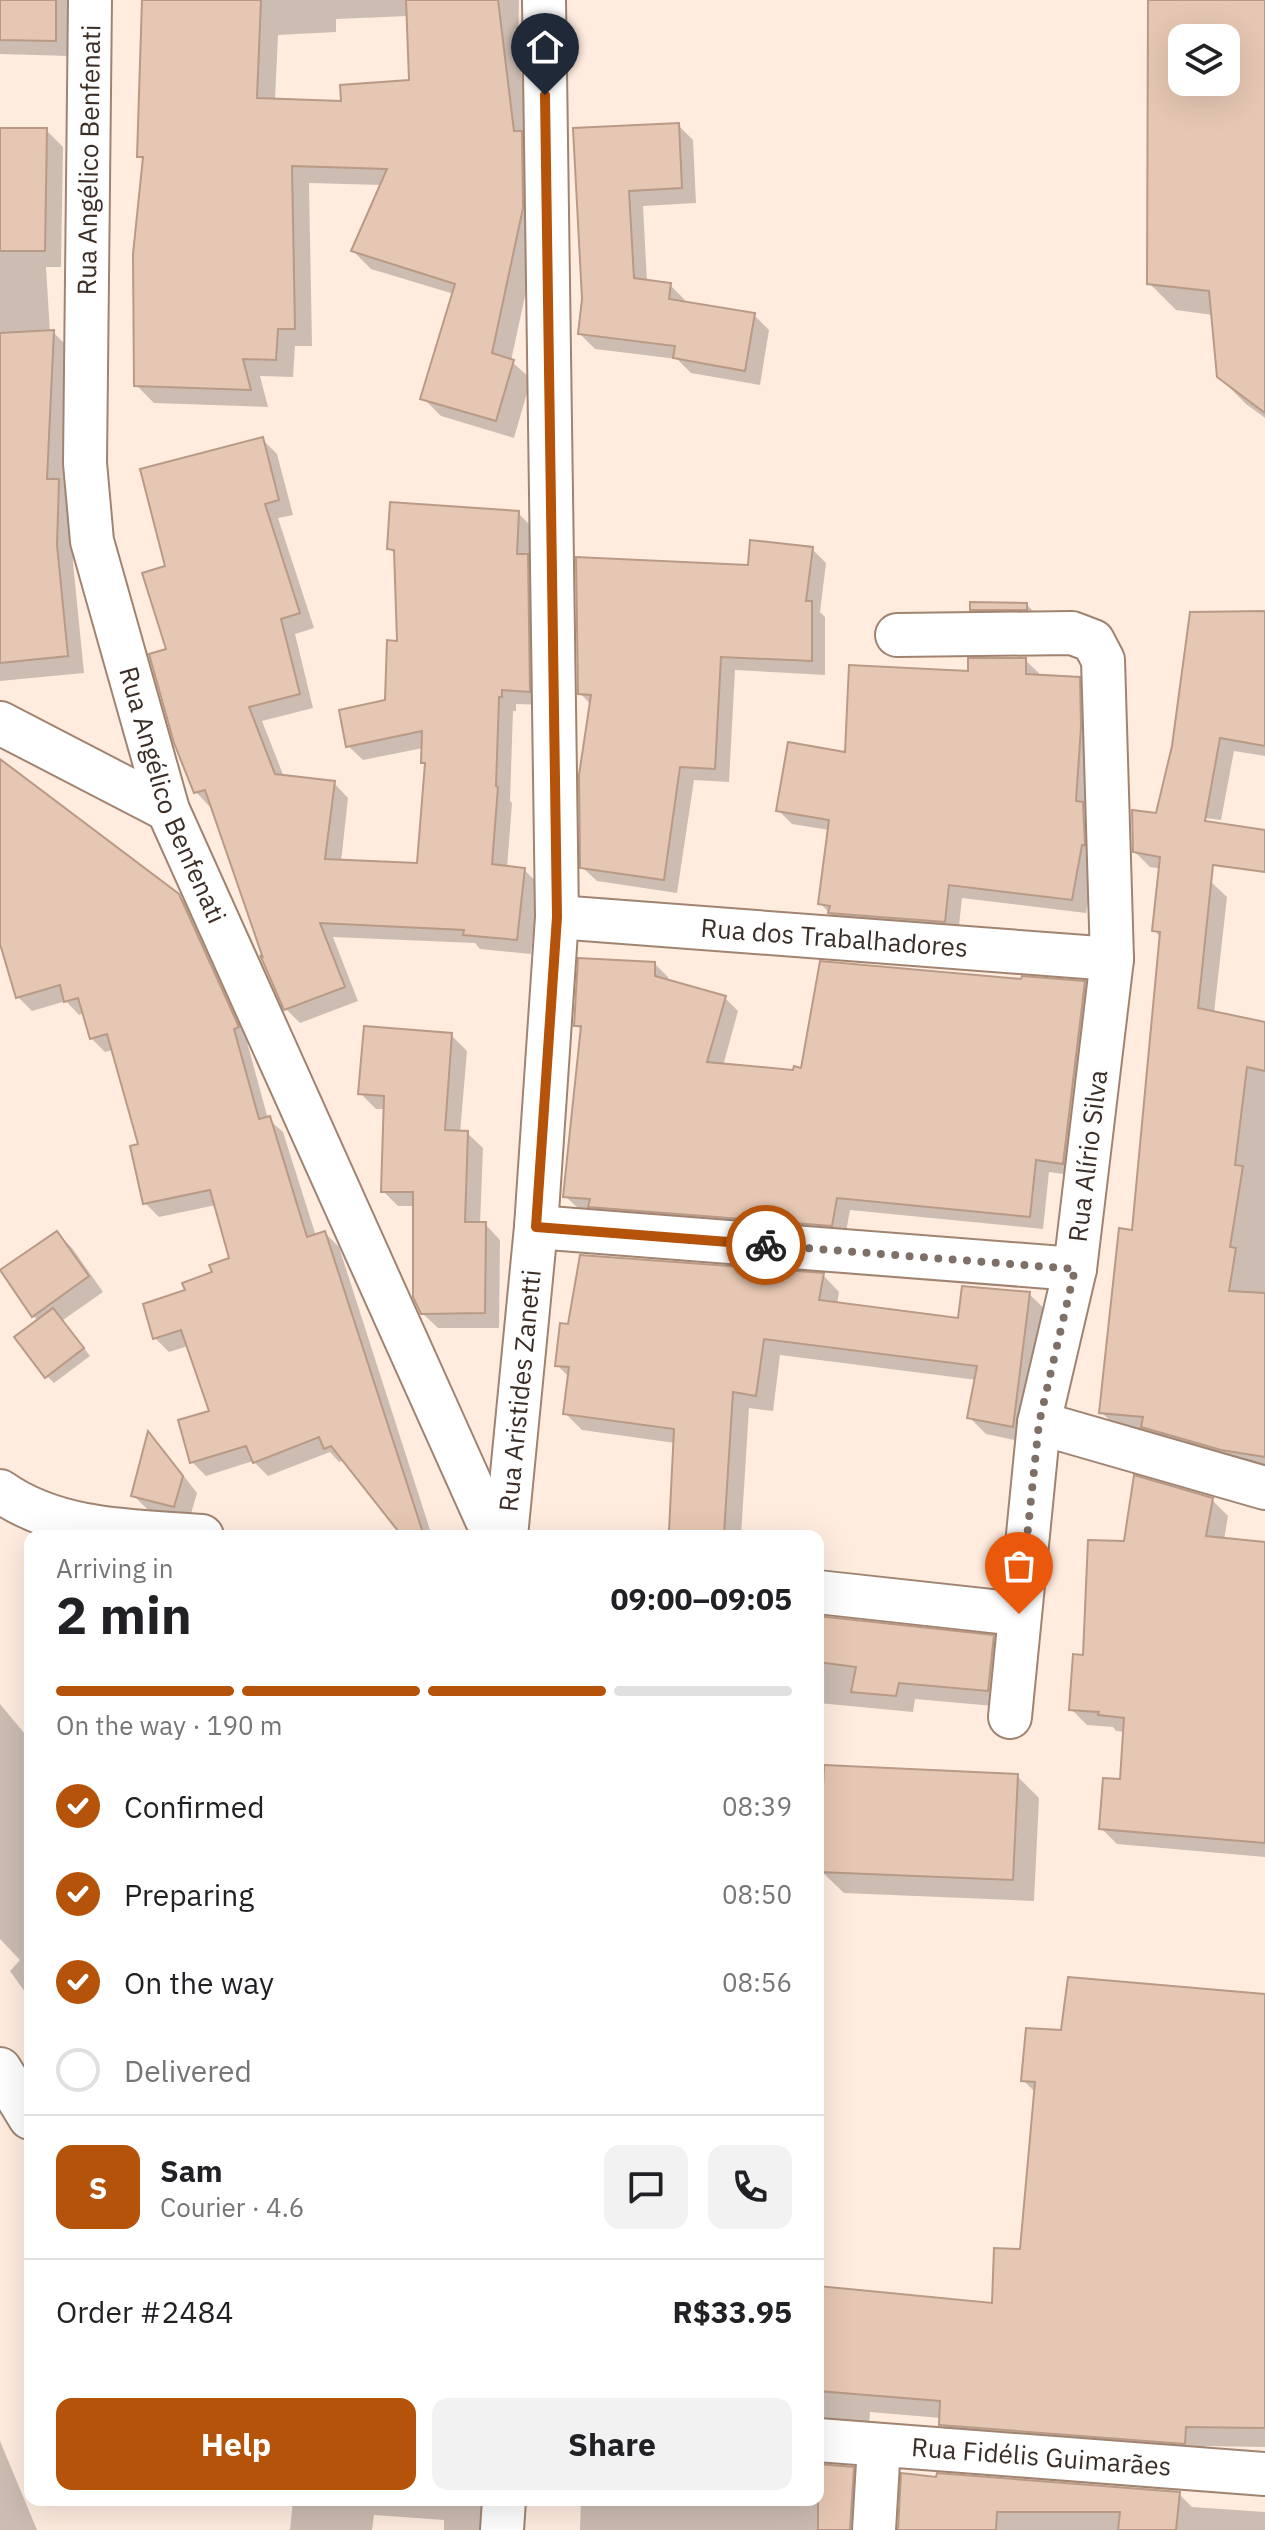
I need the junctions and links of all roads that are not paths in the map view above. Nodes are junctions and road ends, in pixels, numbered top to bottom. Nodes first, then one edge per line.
1 (90, 0) edge
2 (544, 0) edge
3 (897, 635) dead end
4 (0, 723) edge
5 (168, 810) junction
6 (557, 917) junction
7 (1112, 959) junction
8 (536, 1227) junction
9 (1075, 1269) junction
10 (1039, 1423) junction
11 (1265, 1488) edge
12 (0, 1491) edge
13 (118, 1530) edge
14 (491, 1530) edge
15 (507, 1530) edge
16 (824, 1593) edge
17 (1019, 1614) junction
18 (1010, 1717) dead end
19 (0, 2069) edge
20 (24, 2108) edge
21 (824, 2441) edge
22 (879, 2446) junction
23 (1265, 2474) edge
24 (504, 2506) edge
25 (502, 2530) edge
26 (874, 2530) edge

1 - 5 street, Rua Angélico Benfenati
2 - 6 street, Rua Aristides Zanetti
3 - 7 street, Rua Alírio Silva
4 - 5 street
5 - 14 street, Rua Angélico Benfenati
6 - 7 street, Rua dos Trabalhadores
6 - 8 street, Rua Aristides Zanetti
7 - 9 street, Rua Alírio Silva
8 - 9 street
8 - 15 street, Rua Aristides Zanetti
9 - 10 street, Rua Alírio Silva
10 - 11 street
10 - 17 street, Rua Alírio Silva
12 - 13 street
16 - 17 street
17 - 18 street, Rua Alírio Silva
19 - 20 street
21 - 22 street, Rua Fidélis Guimarães
22 - 23 street, Rua Fidélis Guimarães
22 - 26 street
24 - 25 street

